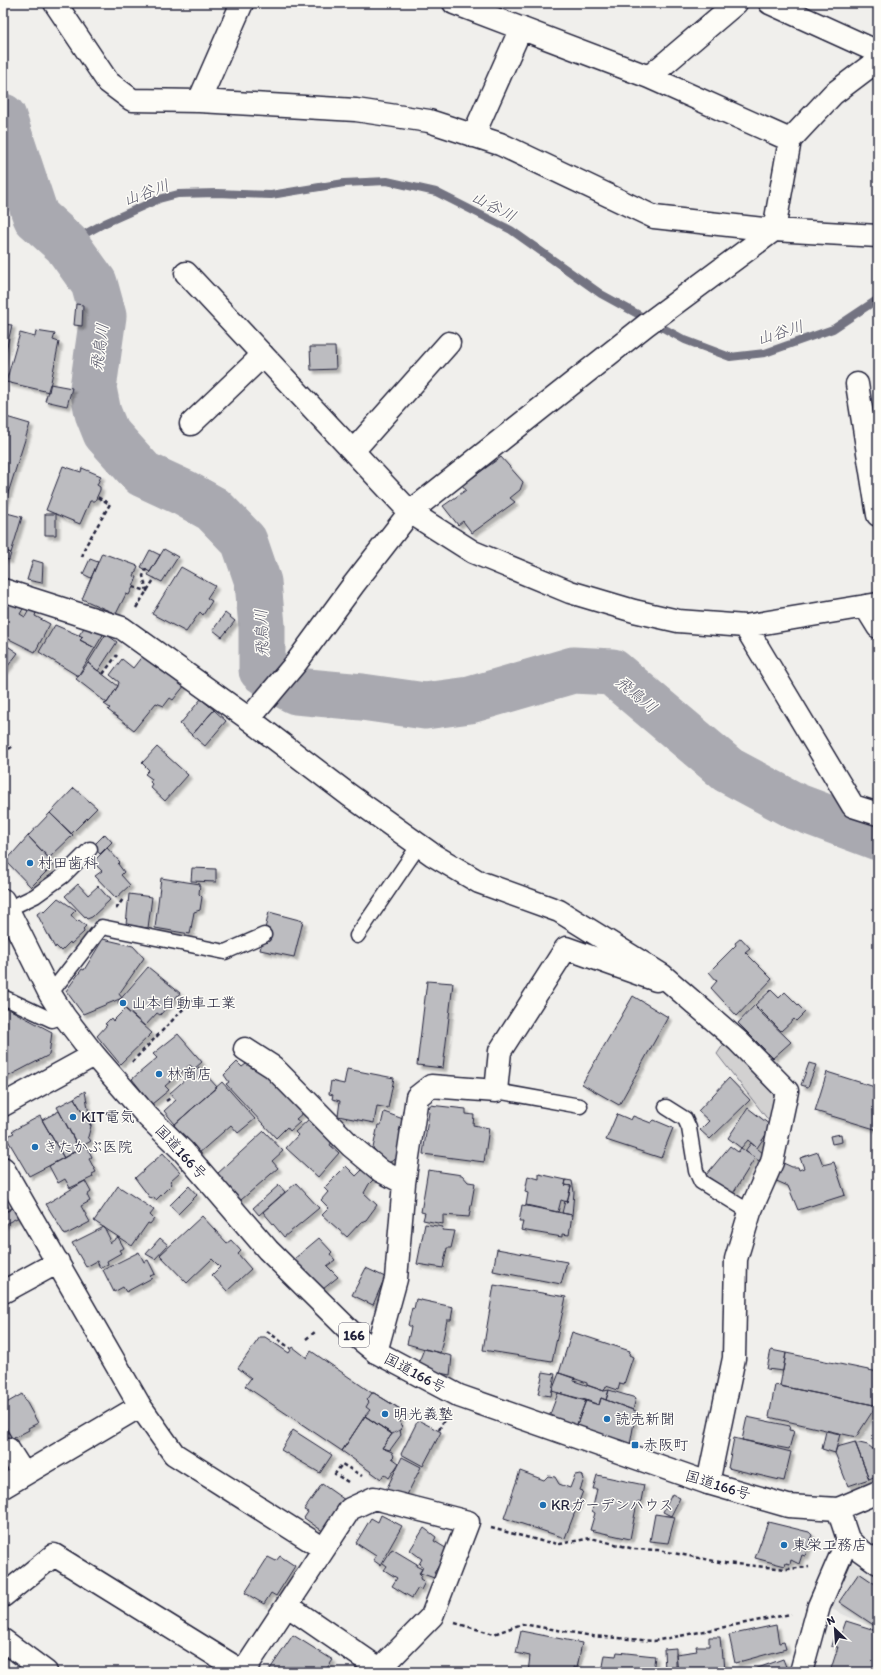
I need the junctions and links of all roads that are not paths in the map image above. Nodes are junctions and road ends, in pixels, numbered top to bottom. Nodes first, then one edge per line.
1 (56, 3) edge
2 (242, 3) edge
3 (454, 3) edge
4 (736, 3) edge
5 (770, 3) edge
6 (521, 28) junction
7 (878, 52) edge
8 (878, 60) edge
9 (649, 77) junction
10 (199, 101) junction
11 (473, 136) junction
12 (790, 140) junction
13 (774, 230) junction
14 (878, 236) edge
15 (186, 273) dead end
16 (449, 343) dead end
17 (263, 355) junction
18 (857, 384) dead end
19 (191, 424) dead end
20 (353, 451) junction
21 (878, 509) edge
22 (410, 512) junction
23 (3, 590) edge
24 (871, 605) edge
25 (745, 626) junction
26 (878, 627) edge
27 (249, 719) junction
28 (878, 814) edge
29 (419, 845) junction
30 (90, 849) dead end
31 (5, 904) edge
32 (264, 935) dead end
33 (357, 936) dead end
34 (675, 986) junction
35 (50, 994) junction
36 (3, 997) edge
37 (64, 1016) junction
38 (245, 1049) dead end
39 (94, 1055) junction
40 (496, 1091) junction
41 (3, 1105) edge
42 (580, 1106) dead end
43 (666, 1107) dead end
44 (3, 1168) edge
45 (404, 1183) junction
46 (750, 1212) junction
47 (58, 1262) junction
48 (3, 1292) edge
49 (376, 1352) junction
50 (140, 1406) junction
51 (8, 1449) dead end
52 (24, 1474) junction
53 (708, 1483) junction
54 (3, 1487) edge
55 (878, 1492) edge
56 (838, 1509) junction
57 (848, 1539) junction
58 (324, 1549) junction
59 (878, 1563) edge
60 (3, 1596) edge
61 (288, 1606) junction
62 (3, 1640) edge
63 (382, 1670) edge
64 (46, 1672) edge
65 (243, 1672) edge
66 (801, 1672) edge

1 - 10 main road
2 - 10 main road
3 - 6 main road
4 - 9 main road
5 - 7 main road
6 - 9 main road
6 - 11 main road
8 - 12 main road
9 - 12 main road
10 - 11 main road
11 - 13 main road
12 - 13 main road
13 - 14 main road
13 - 22 main road
15 - 17 main road
16 - 20 main road
17 - 19 main road
17 - 20 main road
18 - 21 main road
20 - 22 main road
22 - 25 main road
22 - 27 main road
23 - 27 main road
24 - 25 main road
24 - 26 main road
25 - 28 main road
27 - 29 main road
29 - 33 lane
29 - 34 main road
30 - 31 lane
31 - 35 main road, 国道166号 / 166
32 - 35 lane
34 - 40 main road
34 - 46 main road
35 - 37 main road, 国道166号 / 166
36 - 37 lane
37 - 39 main road, 国道166号 / 166
38 - 45 main road
39 - 41 main road
39 - 49 main road, 国道166号 / 166
40 - 42 lane
40 - 45 main road
43 - 46 lane
44 - 47 main road
45 - 49 main road
46 - 53 main road
47 - 48 main road
47 - 50 main road
49 - 53 main road, 国道166号 / 166
50 - 52 main road
50 - 58 main road
51 - 52 main road
52 - 54 main road
53 - 56 main road, 国道166号 / 166
55 - 56 main road, 国道166号 / 166
56 - 57 main road
57 - 59 main road
57 - 66 main road
58 - 61 main road
58 - 63 main road
60 - 65 main road
61 - 63 main road
61 - 65 main road
62 - 64 main road

